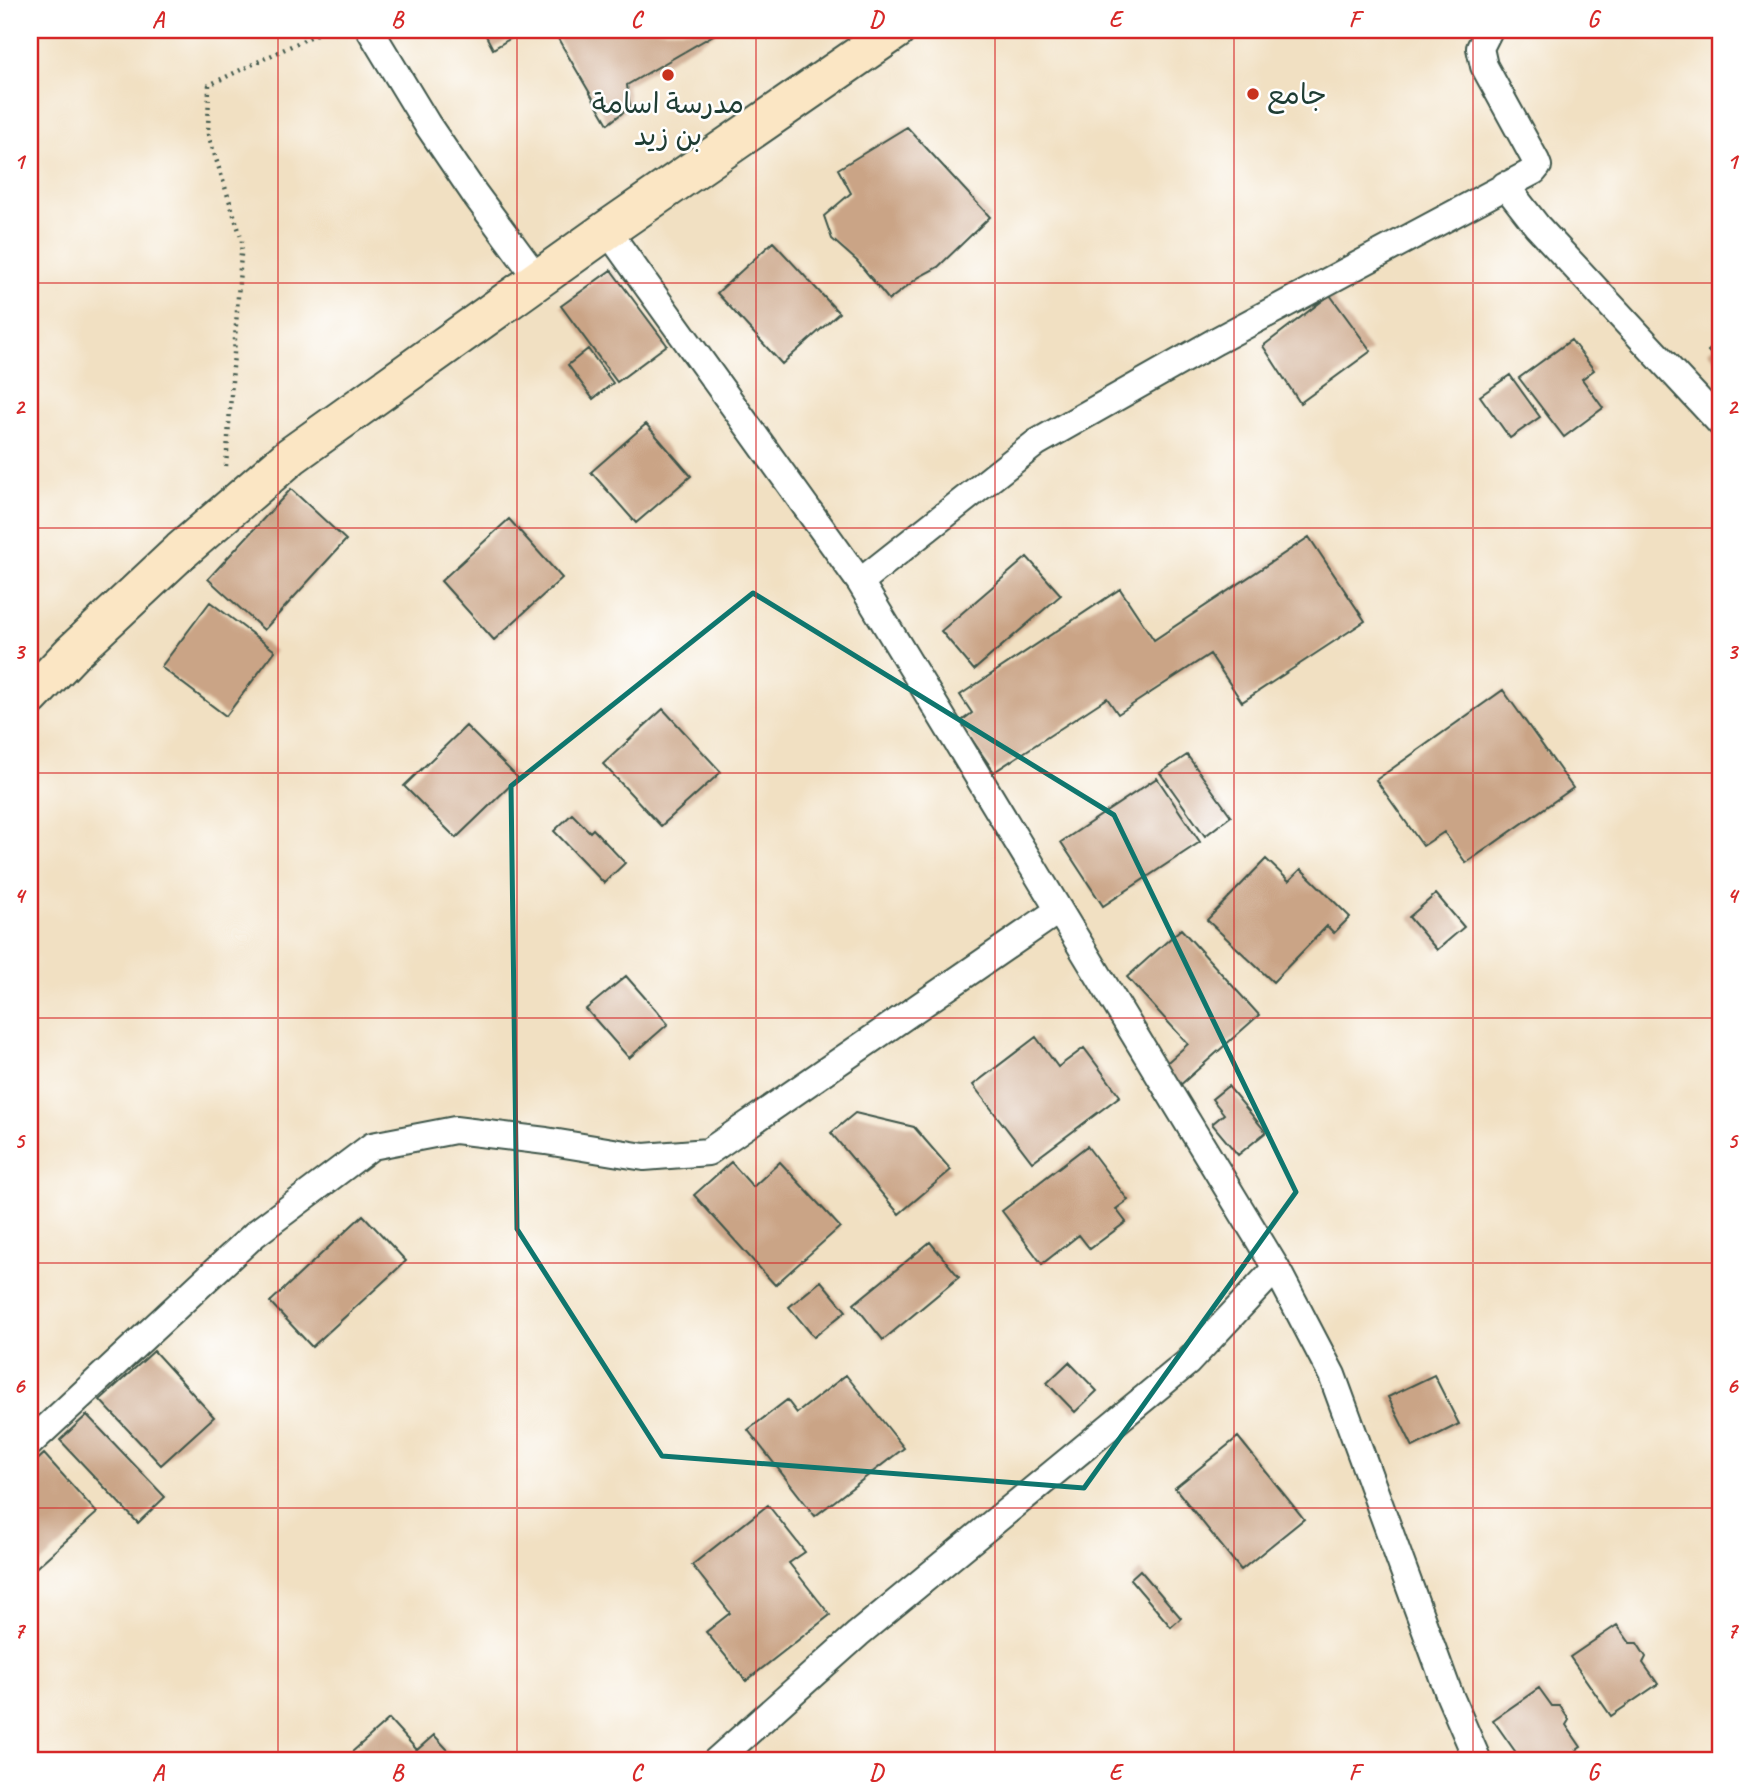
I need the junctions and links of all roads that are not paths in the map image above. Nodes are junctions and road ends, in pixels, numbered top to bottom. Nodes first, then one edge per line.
1 (370, 30) edge
2 (897, 30) edge
3 (1489, 30) edge
4 (1505, 186) junction
5 (607, 230) junction
6 (539, 281) junction
7 (1721, 424) edge
8 (860, 582) junction
9 (30, 697) edge
10 (1059, 911) junction
11 (1276, 1268) junction
12 (30, 1443) edge
13 (716, 1761) edge
14 (1478, 1761) edge

1 - 6 street
2 - 5 street
3 - 4 street
4 - 7 street
4 - 8 street
5 - 6 street
5 - 8 street
6 - 9 street
8 - 10 street
10 - 11 street
10 - 12 street
11 - 13 street
11 - 14 street

